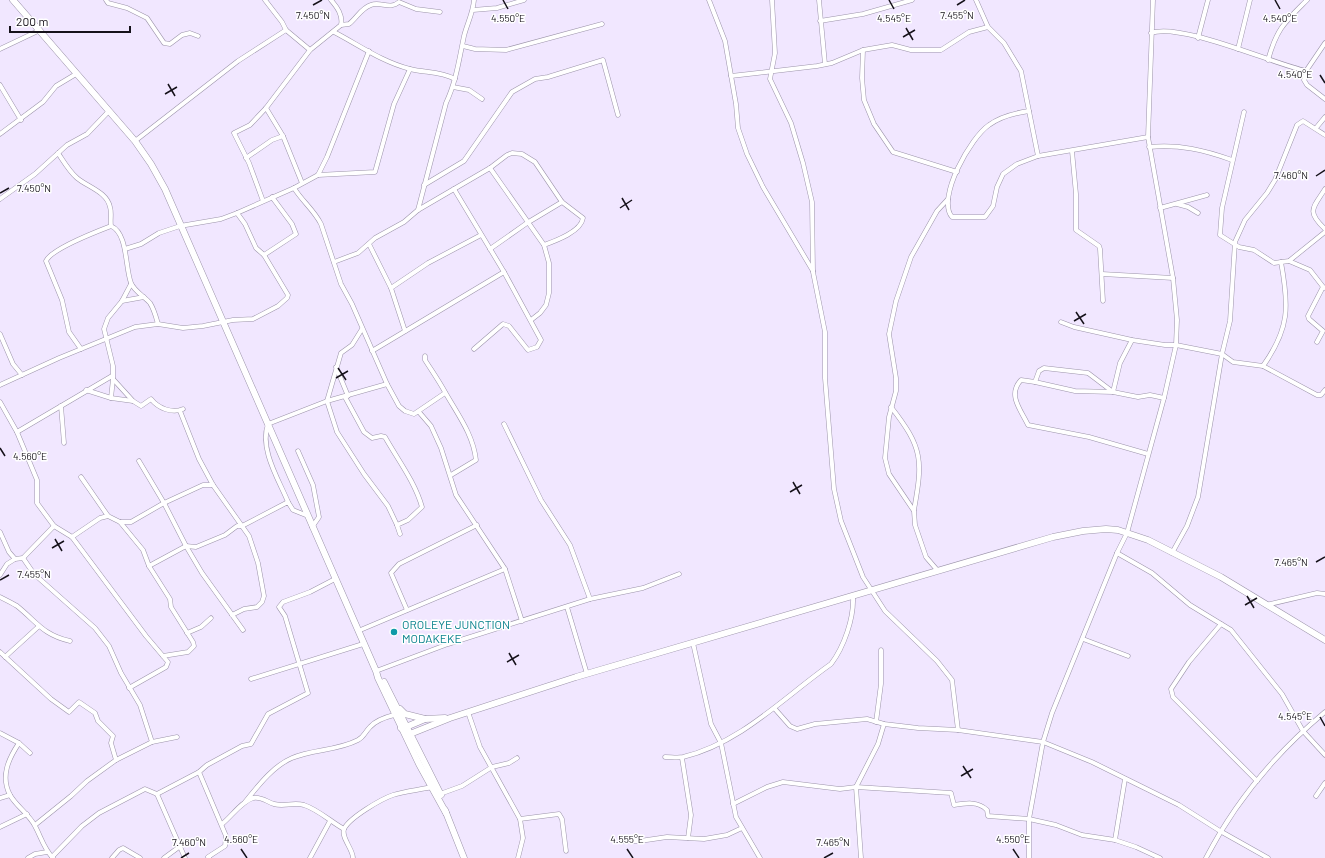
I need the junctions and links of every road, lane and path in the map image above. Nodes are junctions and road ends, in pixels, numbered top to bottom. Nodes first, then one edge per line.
1 (13, 0) edge
2 (106, 0) edge
3 (265, 0) edge
4 (331, 0) edge
5 (474, 0) edge
6 (524, 0) edge
7 (709, 0) edge
8 (772, 0) edge
9 (819, 0) edge
10 (912, 0) edge
11 (976, 0) edge
12 (1153, 0) edge
13 (1208, 0) edge
14 (1250, 0) edge
15 (1306, 0) edge
16 (473, 10) junction
17 (440, 12) dead end
18 (820, 20) junction
19 (341, 24) junction
20 (602, 24) dead end
21 (988, 27) junction
22 (41, 30) junction
23 (286, 30) junction
24 (334, 32) junction
25 (1151, 33) junction
26 (198, 36) dead end
27 (1198, 38) junction
28 (1325, 43) edge
29 (463, 46) junction
30 (0, 49) edge
31 (1238, 49) junction
32 (310, 50) junction
33 (863, 50) junction
34 (369, 51) junction
35 (1268, 60) junction
36 (825, 64) junction
37 (410, 69) junction
38 (772, 71) junction
39 (1306, 71) junction
40 (76, 74) junction
41 (731, 76) junction
42 (455, 79) junction
43 (0, 85) edge
44 (453, 87) junction
45 (482, 99) dead end
46 (1325, 99) edge
47 (266, 108) junction
48 (109, 111) junction
49 (1029, 111) junction
50 (1244, 112) dead end
51 (618, 115) dead end
52 (1325, 117) edge
53 (21, 120) junction
54 (1316, 128) junction
55 (0, 134) edge
56 (1325, 135) edge
57 (284, 136) junction
58 (1148, 137) junction
59 (135, 142) junction
60 (1150, 147) junction
61 (1072, 151) junction
62 (58, 153) junction
63 (1038, 156) junction
64 (246, 158) junction
65 (1232, 160) junction
66 (490, 168) junction
67 (956, 172) junction
68 (318, 174) junction
69 (302, 183) junction
70 (424, 185) junction
71 (294, 188) junction
72 (454, 189) junction
73 (1325, 189) edge
74 (1207, 195) dead end
75 (272, 197) junction
76 (0, 199) edge
77 (948, 199) junction
78 (263, 201) junction
79 (562, 202) junction
80 (1177, 204) junction
81 (1160, 208) junction
82 (418, 210) junction
83 (237, 214) junction
84 (1198, 214) dead end
85 (527, 223) junction
86 (111, 226) junction
87 (180, 226) junction
88 (1325, 229) edge
89 (1325, 232) edge
90 (481, 235) junction
91 (1235, 242) junction
92 (369, 244) junction
93 (544, 245) junction
94 (125, 249) junction
95 (490, 249) junction
96 (264, 255) junction
97 (1289, 261) junction
98 (334, 262) junction
99 (1281, 262) junction
100 (504, 272) junction
101 (813, 272) junction
102 (1102, 274) junction
103 (1173, 278) junction
104 (131, 284) junction
105 (391, 288) junction
106 (1324, 288) edge
107 (144, 297) junction
108 (1103, 301) dead end
109 (122, 302) junction
110 (531, 320) junction
111 (223, 322) junction
112 (1061, 322) dead end
113 (158, 324) junction
114 (362, 329) junction
115 (405, 330) junction
116 (0, 334) edge
117 (106, 338) junction
118 (1132, 340) junction
119 (1, 341) edge
120 (1317, 342) dead end
121 (1176, 345) junction
122 (81, 349) junction
123 (474, 349) dead end
124 (372, 351) junction
125 (1222, 354) junction
126 (425, 356) dead end
127 (1263, 366) junction
128 (336, 367) junction
129 (22, 375) junction
130 (112, 377) junction
131 (1035, 382) junction
132 (386, 384) junction
133 (0, 385) edge
134 (86, 390) junction
135 (1325, 390) edge
136 (1113, 392) junction
137 (445, 393) junction
138 (346, 396) junction
139 (111, 398) junction
140 (1164, 398) junction
141 (133, 401) junction
142 (327, 401) junction
143 (0, 402) edge
144 (60, 406) junction
145 (891, 407) junction
146 (419, 412) junction
147 (268, 424) junction
148 (504, 424) dead end
149 (17, 432) junction
150 (64, 443) dead end
151 (298, 451) dead end
152 (1148, 454) junction
153 (139, 462) dead end
154 (451, 475) junction
155 (81, 477) dead end
156 (213, 485) junction
157 (288, 502) junction
158 (164, 503) junction
159 (914, 511) junction
160 (108, 516) junction
161 (308, 516) junction
162 (120, 522) junction
163 (397, 525) junction
164 (477, 525) junction
165 (54, 526) junction
166 (242, 526) junction
167 (312, 528) junction
168 (0, 532) edge
169 (1127, 533) junction
170 (400, 534) dead end
171 (72, 537) junction
172 (186, 546) junction
173 (1117, 553) junction
174 (1172, 553) junction
175 (23, 558) junction
176 (15, 559) junction
177 (149, 566) junction
178 (505, 569) junction
179 (938, 571) junction
180 (679, 574) dead end
181 (0, 575) edge
182 (335, 578) junction
183 (873, 591) junction
184 (1325, 594) edge
185 (853, 596) junction
186 (0, 597) edge
187 (590, 599) junction
188 (1266, 605) junction
189 (567, 607) junction
190 (407, 610) junction
191 (232, 615) junction
192 (212, 618) dead end
193 (522, 621) junction
194 (1221, 624) junction
195 (38, 627) junction
196 (243, 630) dead end
197 (358, 632) junction
198 (187, 633) junction
199 (1083, 639) junction
200 (1325, 640) edge
201 (70, 641) dead end
202 (693, 643) junction
203 (363, 644) junction
204 (881, 650) dead end
205 (0, 652) edge
206 (163, 656) junction
207 (1128, 656) dead end
208 (5, 657) junction
209 (300, 663) junction
210 (376, 671) junction
211 (587, 674) junction
212 (251, 679) dead end
213 (128, 688) junction
214 (396, 705) junction
215 (775, 709) junction
216 (468, 712) junction
217 (1325, 712) edge
218 (394, 714) junction
219 (450, 718) junction
220 (425, 719) junction
221 (876, 722) junction
222 (884, 724) junction
223 (421, 730) junction
224 (958, 730) junction
225 (405, 731) junction
226 (1303, 731) junction
227 (0, 733) edge
228 (177, 737) dead end
229 (152, 742) junction
230 (1044, 742) junction
231 (19, 743) junction
232 (721, 743) junction
233 (30, 753) dead end
234 (1325, 755) edge
235 (420, 756) junction
236 (665, 757) dead end
237 (517, 758) dead end
238 (682, 758) junction
239 (116, 760) junction
240 (492, 767) junction
241 (199, 772) junction
242 (1125, 779) junction
243 (1257, 781) junction
244 (1325, 783) edge
245 (432, 787) junction
246 (856, 787) junction
247 (157, 794) junction
248 (440, 794) junction
249 (10, 795) junction
250 (1316, 796) dead end
251 (0, 798) edge
252 (245, 802) junction
253 (733, 804) junction
254 (446, 813) junction
255 (27, 814) junction
256 (520, 819) junction
257 (1029, 819) junction
258 (330, 822) junction
259 (222, 824) junction
260 (35, 826) junction
261 (0, 827) edge
262 (742, 828) junction
263 (344, 829) junction
264 (1220, 831) junction
265 (688, 838) junction
266 (1115, 840) junction
267 (622, 841) dead end
268 (179, 847) junction
269 (566, 851) dead end
270 (47, 852) junction
271 (28, 858) edge
272 (52, 858) edge
273 (112, 858) edge
274 (140, 858) edge
275 (164, 858) edge
276 (185, 858) edge
277 (209, 858) edge
278 (310, 858) edge
279 (353, 858) edge
280 (464, 858) edge
281 (518, 858) edge
282 (760, 858) edge
283 (860, 858) edge
284 (1030, 858) edge
285 (1160, 858) edge
286 (1206, 858) edge
287 (1268, 858) edge

1 - 22 main road
2 - 26 street
3 - 23 street
4 - 19 street
5 - 16 street
6 - 16 street
7 - 41 street
8 - 38 street
9 - 18 street
10 - 18 street
11 - 21 street
12 - 25 street
13 - 27 street
14 - 31 street
15 - 35 street
16 - 29 street
17 - 19 street
18 - 36 street
19 - 24 street
20 - 29 street
21 - 33 street
21 - 49 street
22 - 30 street
22 - 40 main road
23 - 32 street
23 - 59 street
24 - 32 street
24 - 34 street
25 - 27 street
25 - 58 street
27 - 31 street
28 - 39 street
29 - 42 street
31 - 35 street
32 - 47 street
33 - 36 street
33 - 67 street
34 - 37 street
34 - 68 street
35 - 39 street
36 - 38 street
37 - 42 street
37 - 68 street
38 - 41 street
38 - 101 street
39 - 46 street
40 - 48 main road
40 - 53 street
41 - 101 street
42 - 44 street
43 - 53 street
44 - 45 street
44 - 70 street
47 - 57 street
47 - 64 street
48 - 59 main road
48 - 62 street
49 - 63 street
49 - 67 street
50 - 65 street
51 - 70 street
52 - 54 street
53 - 55 street
54 - 56 street
54 - 91 street
57 - 64 street
57 - 69 street
58 - 60 street
58 - 61 street
59 - 87 main road
60 - 65 street
60 - 81 street
61 - 63 street
61 - 102 street
62 - 76 street
62 - 86 street
63 - 77 street
64 - 78 street
65 - 91 street
66 - 72 street
66 - 79 street
66 - 85 street
67 - 77 street
68 - 69 street
69 - 71 street
70 - 82 street
71 - 75 street
71 - 98 street
72 - 82 street
72 - 90 street
73 - 88 street
74 - 80 street
75 - 78 street
75 - 96 street
77 - 145 street
78 - 83 street
79 - 85 street
79 - 93 street
80 - 81 street
80 - 84 street
81 - 103 street
82 - 92 street
83 - 87 street
83 - 96 street
85 - 93 street
85 - 95 street
86 - 94 street
86 - 122 street
87 - 94 street
87 - 111 main road
89 - 97 street
90 - 95 street
90 - 105 street
91 - 99 street
91 - 125 street
92 - 98 street
92 - 105 street
93 - 110 street
94 - 104 street
95 - 100 street
96 - 111 street
97 - 99 street
97 - 106 street
98 - 114 street
99 - 127 street
100 - 110 street
100 - 115 street
101 - 183 street
102 - 103 street
102 - 108 street
103 - 121 street
104 - 107 street
104 - 109 street
105 - 115 street
106 - 120 street
107 - 109 street
107 - 113 street
109 - 117 street
110 - 123 street
111 - 113 street
111 - 147 main road
112 - 118 street
113 - 117 street
114 - 124 street
114 - 128 street
115 - 124 street
116 - 119 street
117 - 122 street
117 - 130 street
118 - 121 street
118 - 136 street
119 - 129 street
121 - 125 street
121 - 140 street
122 - 129 street
124 - 132 street
125 - 127 street
125 - 174 street
126 - 137 street
127 - 135 street
128 - 138 street
128 - 142 street
129 - 133 street
130 - 134 street
130 - 139 street
130 - 141 street
131 - 136 street
131 - 136 street
131 - 152 street
132 - 138 street
132 - 146 street
134 - 139 street
134 - 144 street
136 - 140 street
137 - 146 street
137 - 154 street
138 - 142 street
138 - 163 street
139 - 141 street
140 - 152 street
141 - 156 street
142 - 147 street
142 - 163 street
143 - 149 street
144 - 149 street
144 - 150 street
145 - 159 street
145 - 159 street
146 - 154 street
147 - 157 street
147 - 161 main road
148 - 187 street
149 - 165 street
151 - 167 street
152 - 169 street
153 - 158 street
154 - 164 street
155 - 160 street
156 - 158 street
156 - 166 street
157 - 161 street
157 - 166 street
158 - 162 street
158 - 172 street
159 - 179 street
160 - 162 street
160 - 171 street
161 - 167 main road
162 - 177 street
163 - 170 street
164 - 178 street
164 - 190 street
165 - 171 street
165 - 175 street
166 - 172 street
166 - 191 street
167 - 182 main road
168 - 176 street
169 - 173 street
169 - 174 main road
169 - 179 main road
171 - 206 street
172 - 177 street
172 - 191 street
173 - 194 street
173 - 199 street
174 - 188 main road
175 - 176 street
175 - 213 street
176 - 181 street
177 - 198 street
178 - 190 street
178 - 193 street
179 - 183 main road
180 - 187 street
182 - 197 main road
182 - 209 street
183 - 185 main road
183 - 224 street
184 - 188 street
185 - 202 main road
185 - 215 street
186 - 195 street
187 - 189 street
188 - 200 main road
189 - 193 street
189 - 211 street
190 - 197 street
191 - 196 street
192 - 198 street
193 - 210 street
194 - 226 street
194 - 243 street
195 - 201 street
195 - 208 street
197 - 203 main road
198 - 206 street
199 - 207 street
199 - 230 street
202 - 211 main road
202 - 232 street
203 - 209 street
203 - 210 main road
204 - 221 street
205 - 208 street
206 - 213 street
208 - 239 street
209 - 212 street
209 - 241 street
210 - 214 main road
210 - 218 main road
211 - 216 main road
213 - 229 street
214 - 220 main road
214 - 225 main road
215 - 221 street
215 - 232 street
216 - 219 main road
216 - 240 street
217 - 226 street
218 - 225 main road
218 - 252 street
219 - 220 main road
219 - 223 main road
220 - 225 main road
221 - 222 street
222 - 224 street
222 - 246 street
223 - 225 main road
223 - 235 main road
224 - 230 street
225 - 235 main road
225 - 245 main road
226 - 234 street
226 - 243 street
227 - 231 street
228 - 229 street
229 - 239 street
230 - 242 street
230 - 257 street
231 - 233 street
231 - 249 street
232 - 238 street
232 - 253 street
235 - 248 main road
236 - 238 street
237 - 240 street
238 - 265 street
239 - 260 street
240 - 248 street
240 - 256 street
241 - 247 street
241 - 259 street
242 - 264 street
242 - 266 street
243 - 264 street
244 - 250 street
245 - 254 main road
245 - 263 street
246 - 253 street
246 - 257 street
246 - 283 street
247 - 268 street
247 - 272 street
248 - 254 main road
249 - 251 street
249 - 255 street
252 - 258 street
252 - 259 street
253 - 262 street
254 - 280 main road
255 - 260 street
255 - 261 street
256 - 269 street
256 - 281 street
257 - 266 street
257 - 284 street
258 - 263 street
258 - 278 street
259 - 277 street
260 - 270 street
262 - 265 street
262 - 282 street
263 - 279 street
264 - 286 street
264 - 287 street
265 - 267 street
266 - 285 street
268 - 275 street
268 - 276 street
270 - 271 street
270 - 272 street
273 - 274 street

